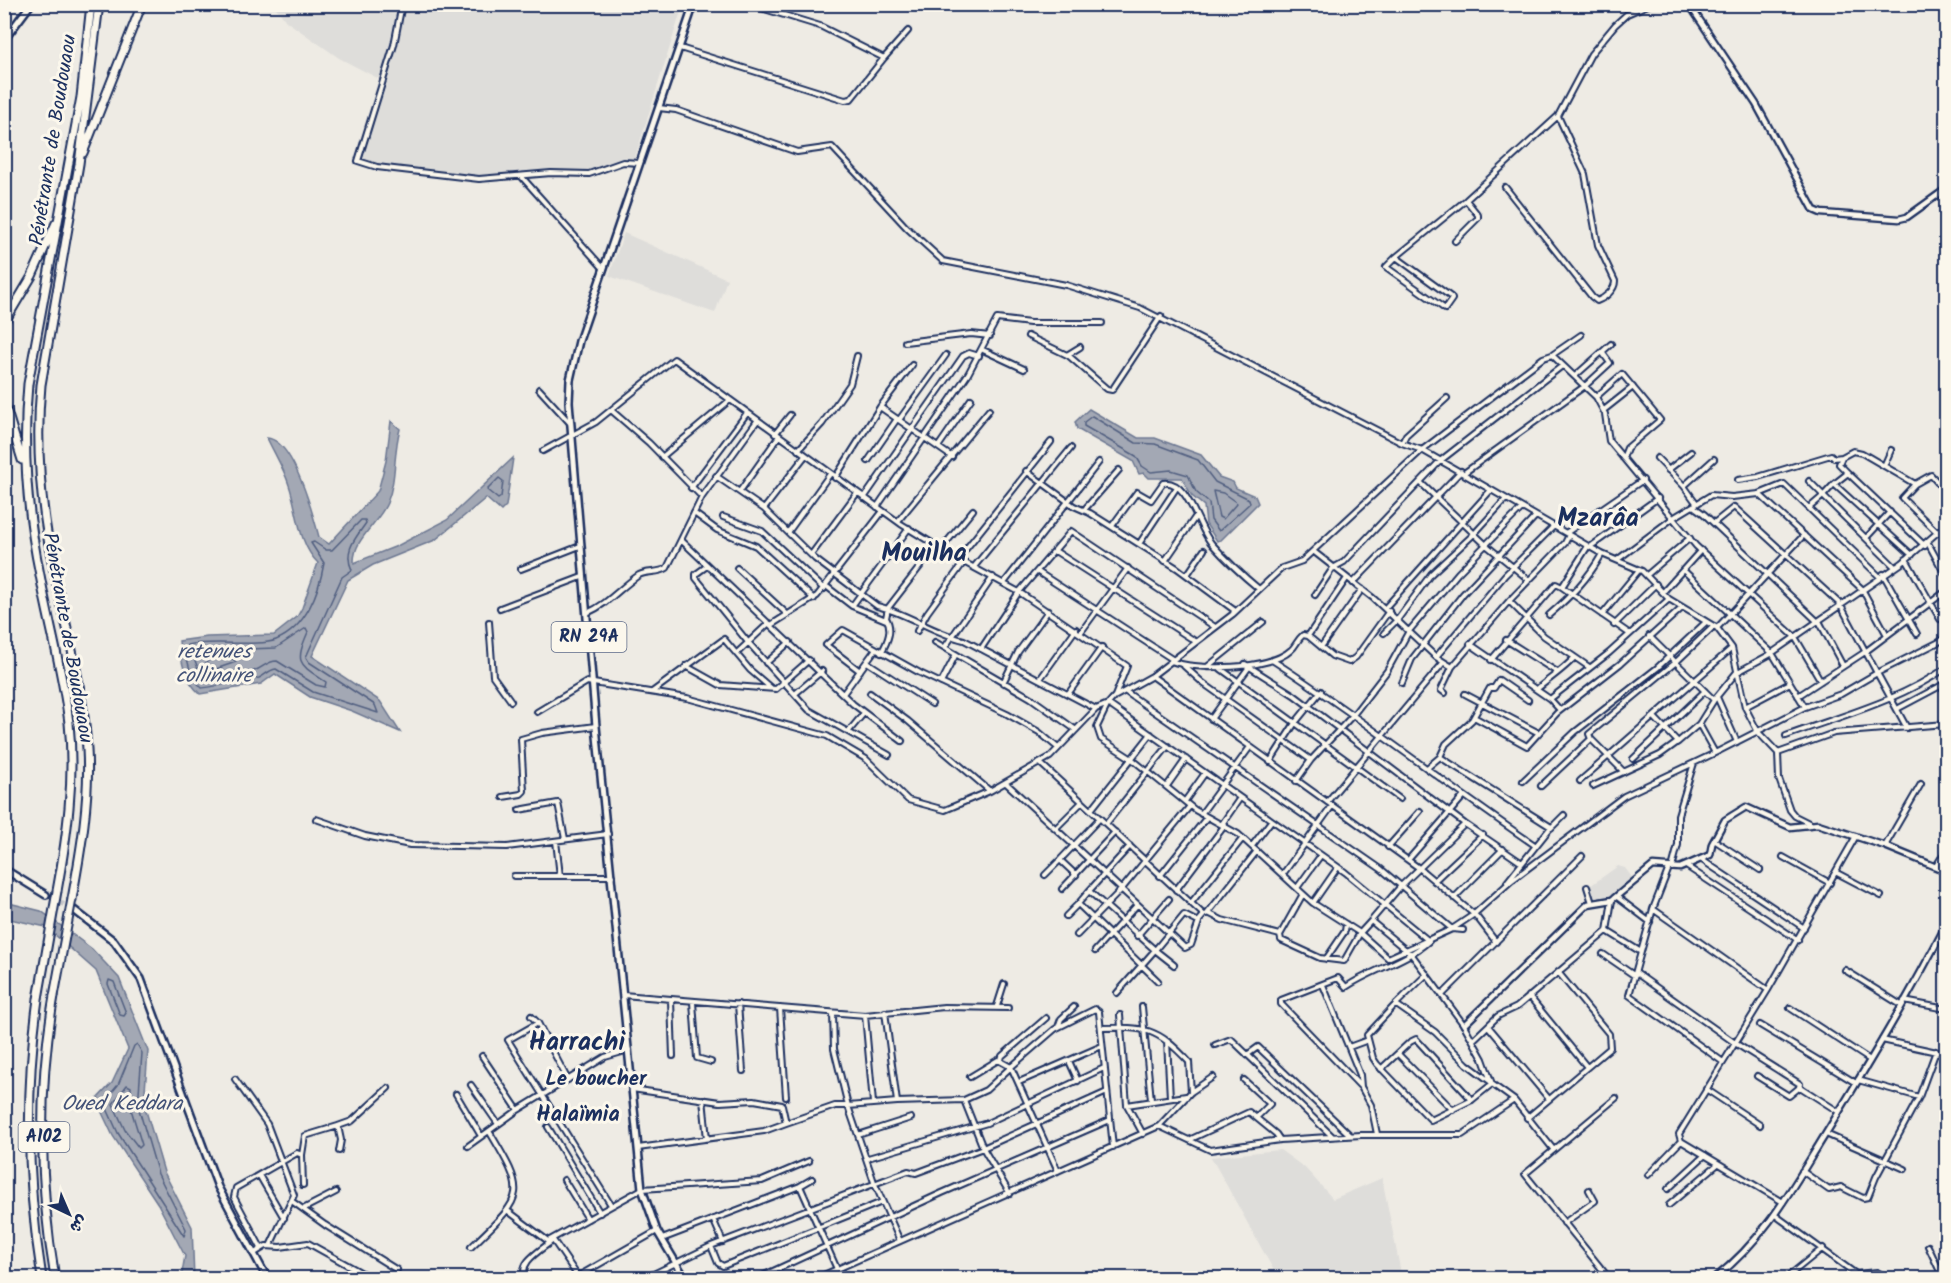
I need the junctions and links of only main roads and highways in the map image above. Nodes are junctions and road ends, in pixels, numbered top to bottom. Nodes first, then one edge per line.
1 (31, 4) edge
2 (91, 4) edge
3 (99, 4) edge
4 (142, 4) edge
5 (694, 4) edge
6 (4, 40) edge
7 (79, 164) junction
8 (59, 219) junction
9 (4, 323) edge
10 (4, 402) edge
11 (25, 473) junction
12 (4, 869) edge
13 (46, 895) tunnel mouth
14 (74, 910) tunnel mouth
15 (42, 1278) edge
16 (55, 1278) edge
17 (267, 1278) edge
18 (685, 1278) edge

1 - 6 main road
2 - 8 highway, Pénétrante de Boudouaou / A102
3 - 7 highway, Pénétrante de Boudouaou / A102
4 - 7 highway
5 - 18 main road, RN 29A
7 - 16 highway, Pénétrante de Boudouaou / A102, bridge
8 - 9 highway
8 - 11 highway, Pénétrante de Boudouaou / A102
10 - 11 highway
11 - 15 highway, Pénétrante de Boudouaou / A102, bridge
12 - 13 main road
14 - 17 main road

